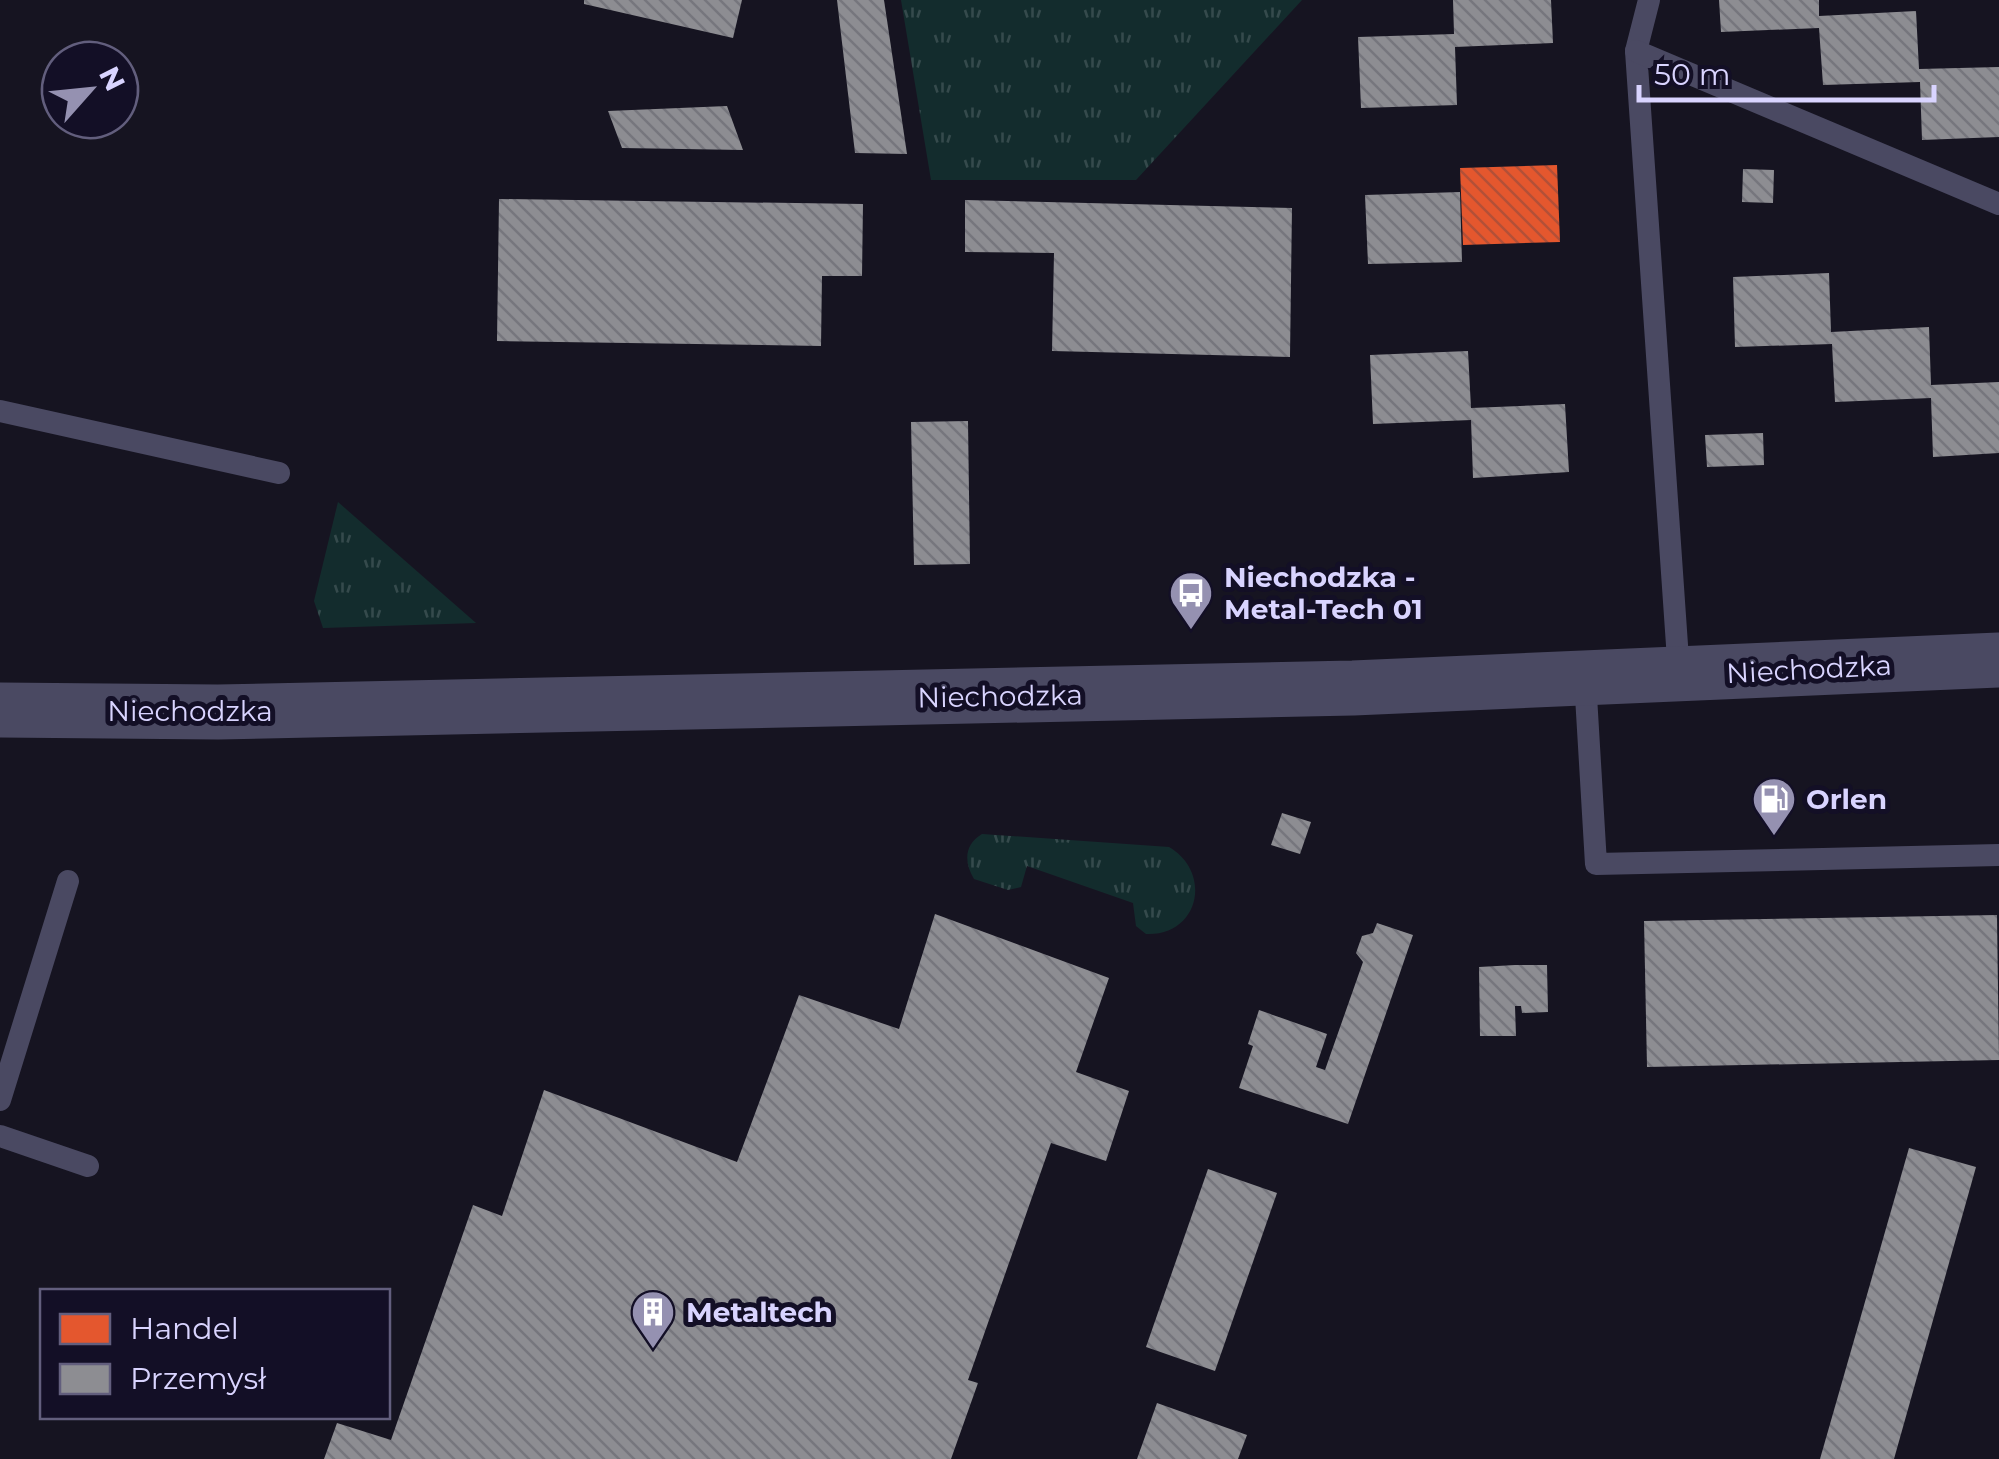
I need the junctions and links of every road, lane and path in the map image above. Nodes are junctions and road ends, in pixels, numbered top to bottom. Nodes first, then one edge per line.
1 (1649, 0) edge
2 (1636, 51) junction
3 (1999, 204) edge
4 (0, 411) edge
5 (279, 473) dead end
6 (1999, 660) edge
7 (1679, 674) junction
8 (1585, 678) junction
9 (0, 710) edge
10 (1999, 854) edge
11 (68, 882) dead end
12 (0, 1100) edge
13 (0, 1136) edge
14 (88, 1166) dead end

1 - 2 lane
2 - 3 lane
2 - 7 lane
4 - 5 lane
6 - 7 street, Niechodzka
7 - 8 street, Niechodzka
8 - 9 street, Niechodzka
8 - 10 lane
11 - 12 lane
13 - 14 lane

